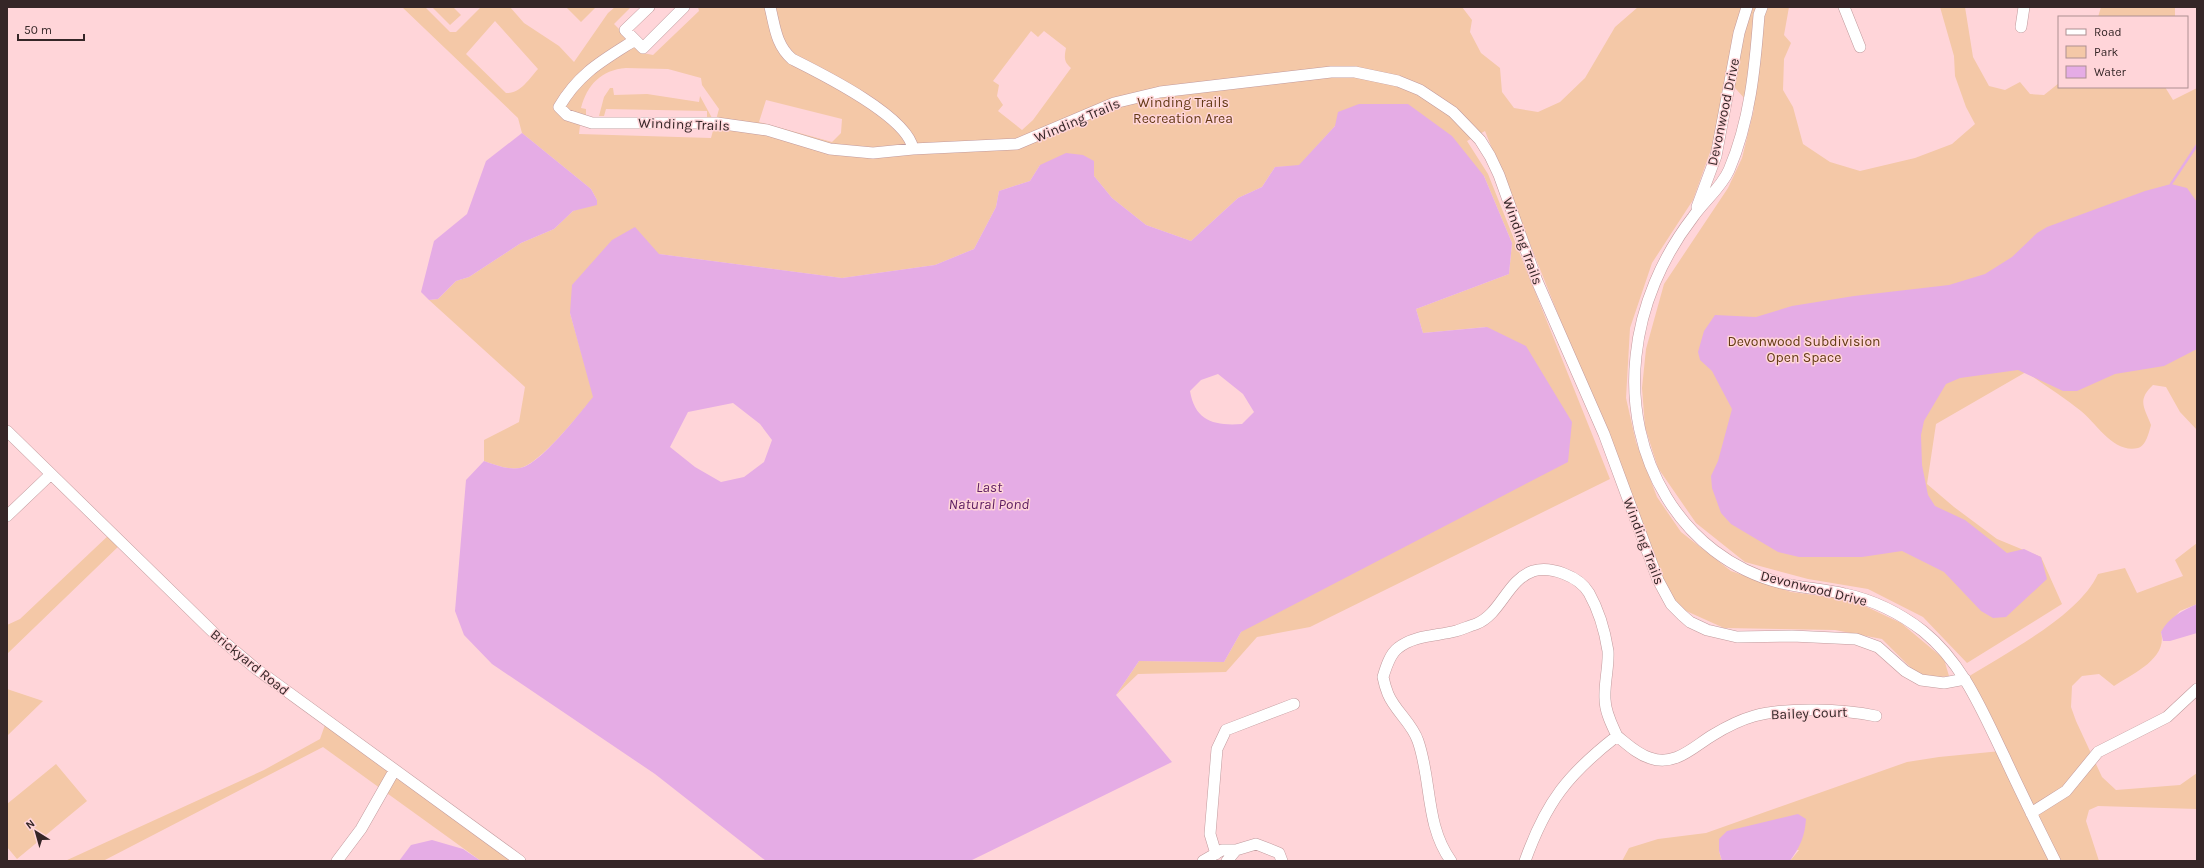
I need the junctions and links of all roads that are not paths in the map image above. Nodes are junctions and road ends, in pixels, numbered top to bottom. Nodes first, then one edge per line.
1 (649, 7) edge
2 (684, 7) edge
3 (770, 7) edge
4 (1747, 7) edge
5 (1762, 7) edge
6 (1844, 7) edge
7 (2024, 7) edge
8 (2021, 27) dead end
9 (635, 40) junction
10 (1860, 47) dead end
11 (913, 148) junction
12 (1694, 215) junction
13 (7, 431) edge
14 (51, 474) junction
15 (7, 516) edge
16 (1965, 679) junction
17 (2197, 689) edge
18 (1294, 704) dead end
19 (1876, 716) dead end
20 (1617, 736) junction
21 (394, 771) junction
22 (2031, 813) junction
23 (1236, 850) junction
24 (1216, 854) junction
25 (337, 861) edge
26 (520, 861) edge
27 (1203, 861) edge
28 (1227, 861) edge
29 (1282, 861) edge
30 (1451, 861) edge
31 (1526, 861) edge
32 (2055, 861) edge

1 - 9 street
2 - 9 street
3 - 11 street
4 - 12 street, Devonwood Drive
5 - 12 street, Devonwood Drive
6 - 10 street
7 - 8 street
9 - 11 street, Winding Trails
11 - 16 street, Winding Trails
12 - 16 street, Devonwood Drive
13 - 14 street, Brickyard Road
14 - 15 street
14 - 21 street, Brickyard Road
16 - 22 street, Devonwood Drive
17 - 22 street
18 - 24 street
19 - 20 street, Bailey Court
20 - 30 street
20 - 31 street
21 - 25 street
21 - 26 street, Brickyard Road
22 - 32 street, Devonwood Drive
23 - 24 street
23 - 28 street
23 - 29 street
24 - 27 street

